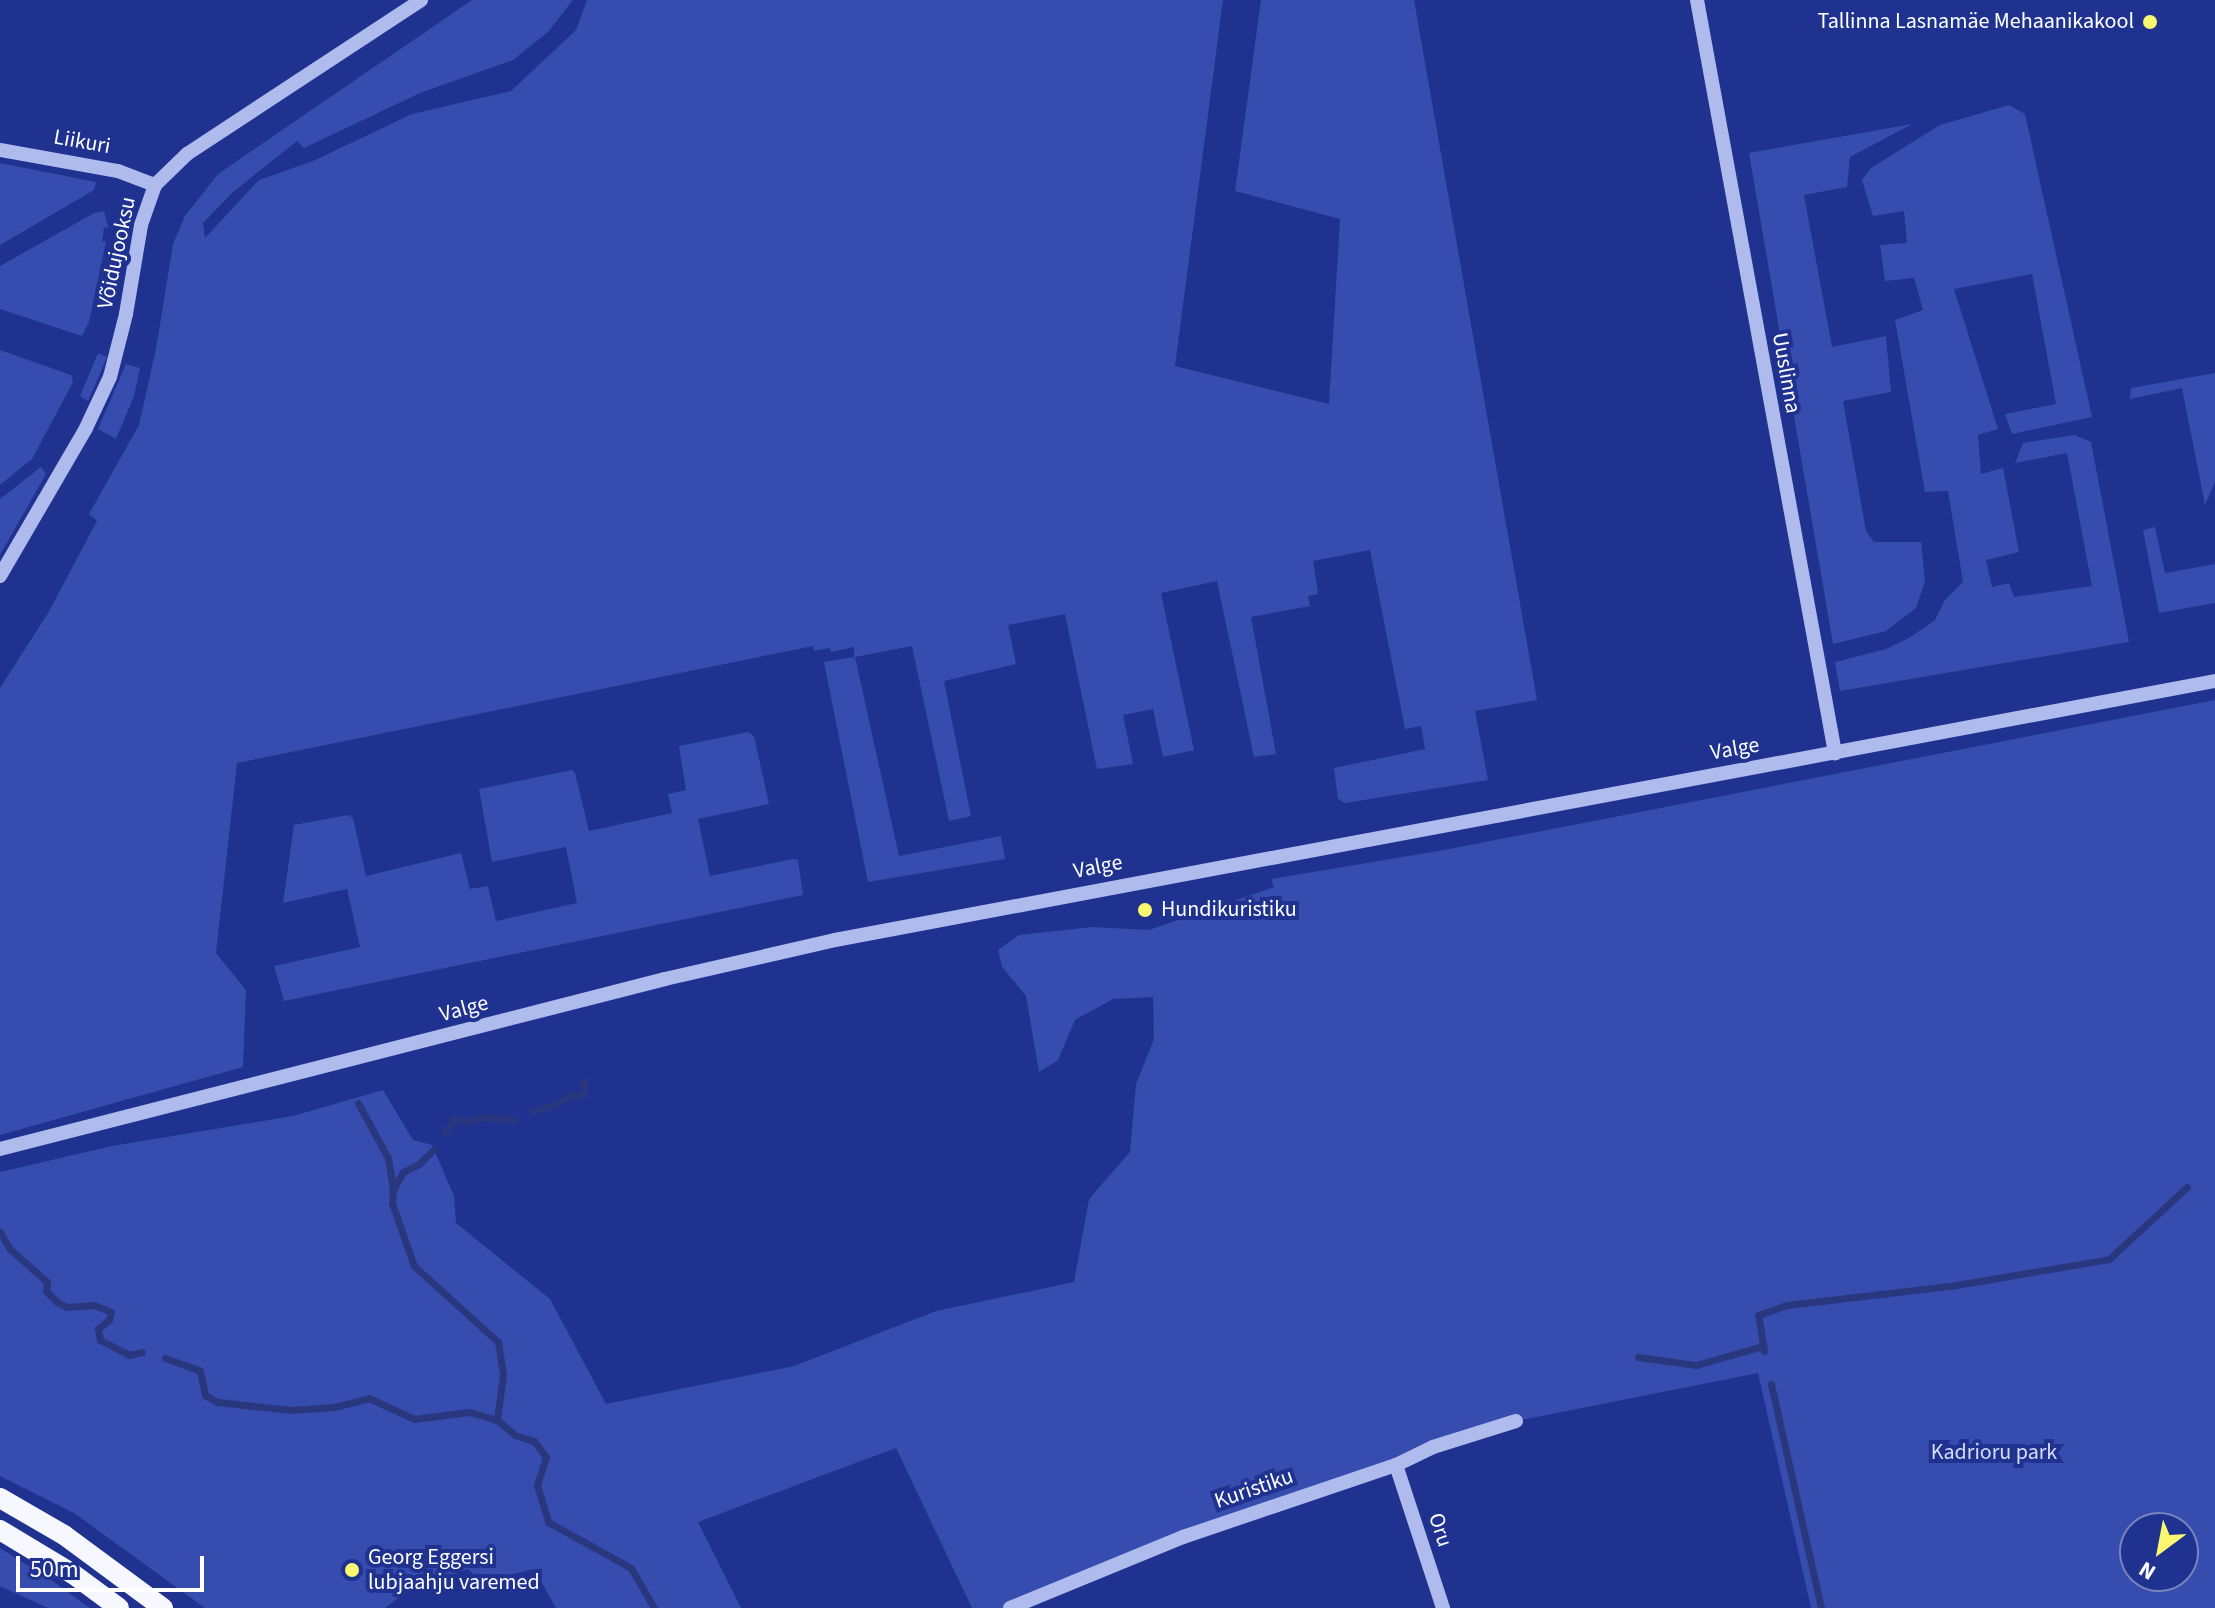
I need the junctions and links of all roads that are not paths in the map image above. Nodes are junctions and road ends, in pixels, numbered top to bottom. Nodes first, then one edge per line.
1 (421, 0) edge
2 (1697, 0) edge
3 (0, 150) edge
4 (155, 185) junction
5 (0, 576) edge
6 (2215, 681) edge
7 (1835, 753) junction
8 (0, 1149) edge
9 (1516, 1421) dead end
10 (1396, 1465) junction
11 (0, 1498) edge
12 (0, 1530) edge
13 (119, 1608) edge
14 (163, 1608) edge
15 (1010, 1608) edge
16 (1443, 1608) edge

1 - 4 street, Võidujooksu
2 - 7 street, Uuslinna
3 - 4 street, Liikuri
4 - 5 street, Võidujooksu
6 - 7 street, Valge
7 - 8 street, Valge
9 - 10 street, Kuristiku
10 - 15 street, Kuristiku
10 - 16 street, Oru
11 - 14 main road
12 - 13 main road

